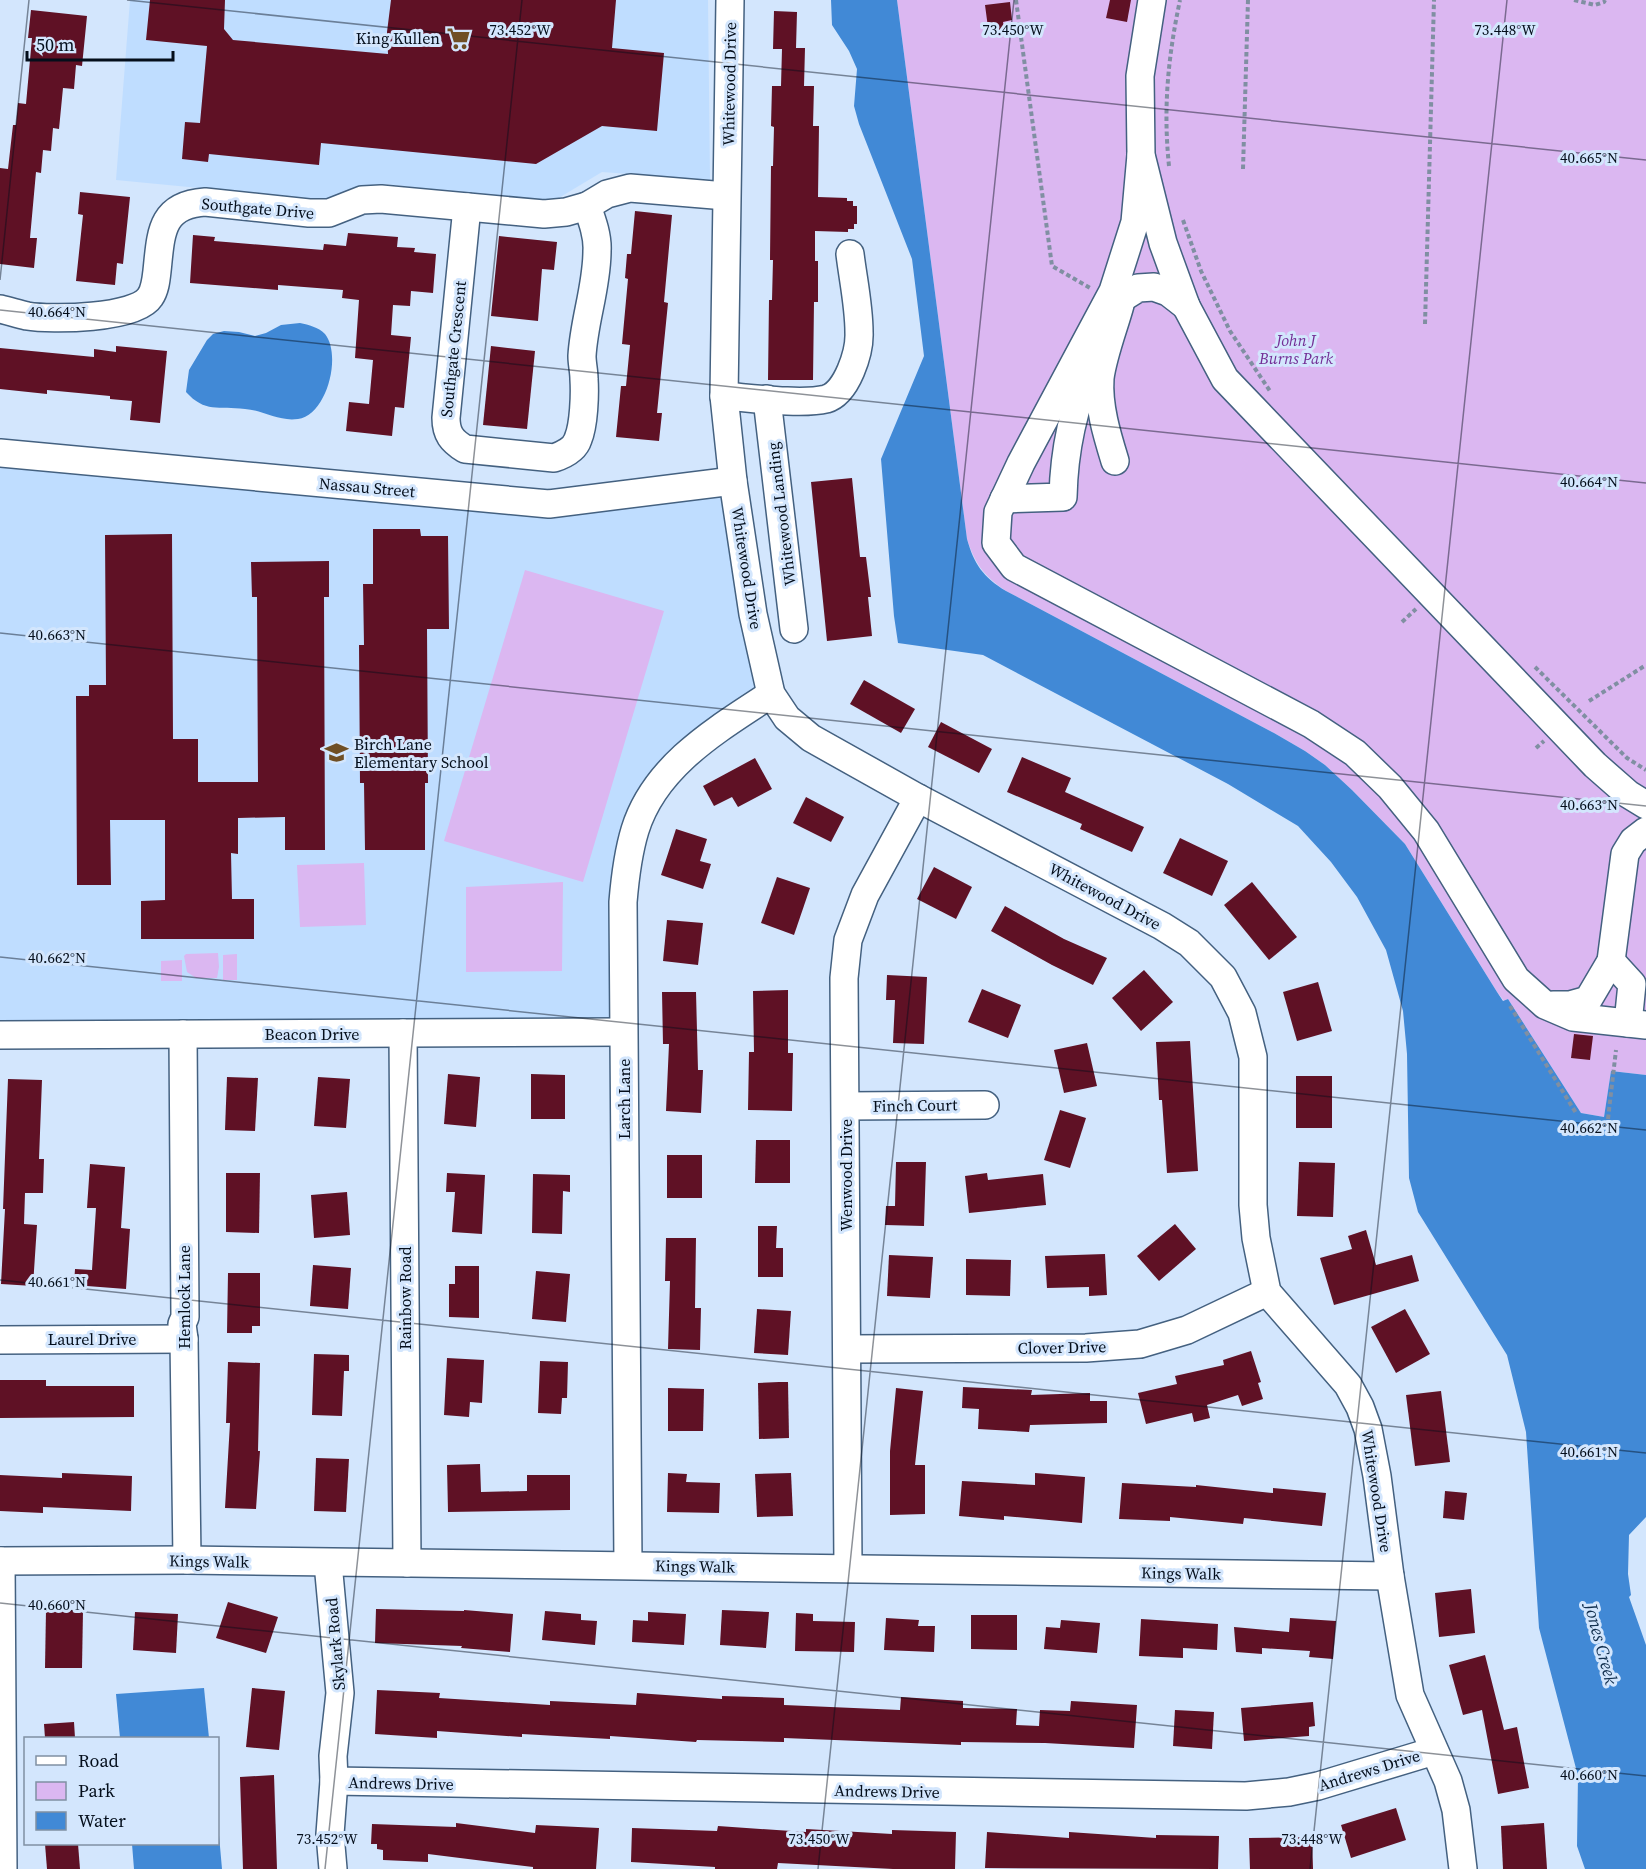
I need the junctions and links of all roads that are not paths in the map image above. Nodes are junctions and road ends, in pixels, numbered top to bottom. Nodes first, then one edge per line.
1 (730, 0) edge
2 (1152, 0) edge
3 (1141, 155) junction
4 (726, 195) junction
5 (587, 206) junction
6 (467, 207) junction
7 (1163, 243) junction
8 (850, 254) dead end
9 (1115, 296) junction
10 (1186, 306) junction
11 (0, 309) edge
12 (724, 396) junction
13 (768, 399) junction
14 (0, 453) edge
15 (1115, 461) dead end
16 (733, 481) junction
17 (1004, 499) junction
18 (794, 629) dead end
19 (771, 694) junction
20 (918, 798) junction
21 (1646, 805) edge
22 (1646, 831) edge
23 (1611, 961) junction
24 (1545, 1005) junction
25 (1637, 1024) edge
26 (623, 1032) junction
27 (403, 1033) junction
28 (183, 1034) junction
29 (0, 1035) edge
30 (985, 1105) dead end
31 (846, 1106) junction
32 (1267, 1292) junction
33 (184, 1339) junction
34 (0, 1340) edge
35 (848, 1349) junction
36 (186, 1560) junction
37 (0, 1561) edge
38 (328, 1563) junction
39 (407, 1563) junction
40 (628, 1565) junction
41 (848, 1568) junction
42 (1390, 1576) junction
43 (1434, 1751) junction
44 (334, 1781) junction
45 (3, 1869) edge
46 (333, 1869) edge
47 (1463, 1869) edge

1 - 4 street, Whitewood Drive
2 - 3 street
3 - 7 street
3 - 9 street
4 - 5 street, Southgate Drive
4 - 12 street, Whitewood Drive
5 - 6 street, Southgate Drive
5 - 6 street, Southgate Crescent
6 - 11 street, Southgate Drive
7 - 9 street
7 - 10 street
8 - 13 street
9 - 10 street
9 - 15 street
9 - 17 street
9 - 17 street
10 - 21 street
12 - 13 street
12 - 16 street, Whitewood Drive
13 - 18 street, Whitewood Landing
14 - 16 street, Nassau Street
16 - 19 street, Whitewood Drive
17 - 24 street
19 - 20 street, Whitewood Drive
19 - 26 street, Larch Lane
20 - 31 street, Wenwood Drive
20 - 32 street, Whitewood Drive
22 - 23 street
23 - 24 street
23 - 25 street
24 - 25 street
26 - 27 street, Beacon Drive
26 - 40 street, Larch Lane
27 - 28 street, Beacon Drive
27 - 39 street, Rainbow Road
28 - 29 street, Beacon Drive
28 - 33 street, Hemlock Lane
30 - 31 street, Finch Court
31 - 35 street, Wenwood Drive
32 - 35 street, Clover Drive
32 - 42 street, Whitewood Drive
33 - 34 street, Laurel Drive
33 - 36 street, Hemlock Lane
35 - 41 street, Wenwood Drive
36 - 37 street, Kings Walk
36 - 38 street, Kings Walk
37 - 45 street
38 - 39 street, Kings Walk
38 - 44 street, Skylark Road
39 - 40 street, Kings Walk
40 - 41 street, Kings Walk
41 - 42 street, Kings Walk
42 - 43 street, Whitewood Drive
43 - 44 street, Andrews Drive
43 - 47 street, Whitewood Drive
44 - 46 street, Skylark Road

